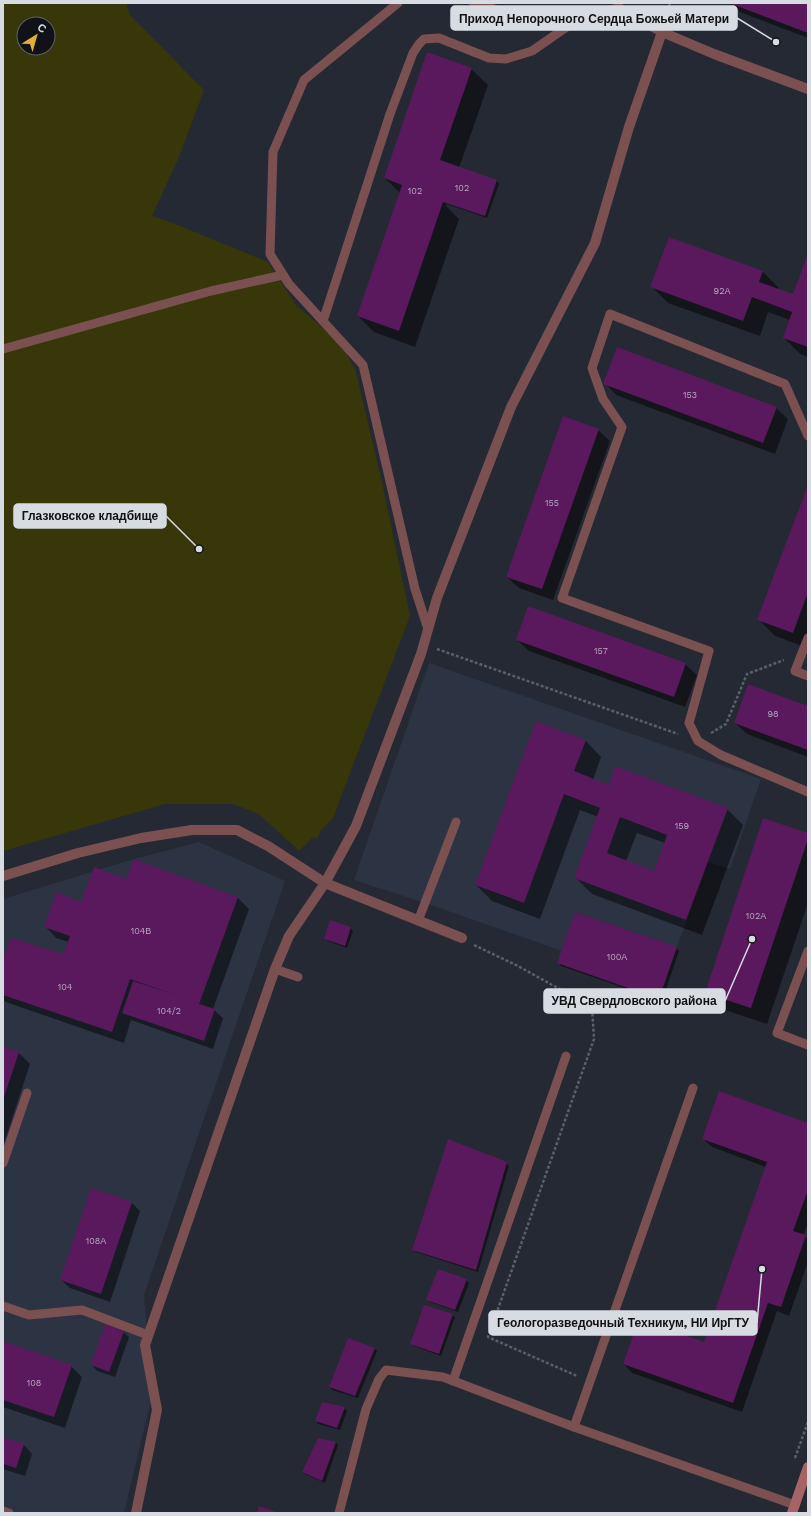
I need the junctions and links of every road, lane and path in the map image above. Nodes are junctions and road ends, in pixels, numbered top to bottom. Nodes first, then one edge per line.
1 (398, 3) edge
2 (474, 3) edge
3 (669, 3) edge
4 (617, 5) edge
5 (673, 16) dead end
6 (578, 19) junction
7 (662, 32) junction
8 (808, 89) edge
9 (283, 275) junction
10 (323, 321) junction
11 (3, 349) edge
12 (808, 436) edge
13 (428, 629) junction
14 (808, 638) edge
15 (423, 645) junction
16 (802, 654) junction
17 (808, 676) edge
18 (698, 741) junction
19 (808, 792) edge
20 (456, 822) dead end
21 (3, 876) edge
22 (325, 883) junction
23 (418, 921) junction
24 (462, 938) joint
25 (808, 950) edge
26 (274, 969) junction
27 (298, 977) dead end
28 (808, 1045) edge
29 (566, 1056) dead end
30 (693, 1088) dead end
31 (27, 1093) dead end
32 (3, 1163) edge
33 (3, 1306) edge
34 (148, 1335) junction
35 (453, 1381) junction
36 (590, 1382) junction
37 (574, 1426) junction
38 (808, 1467) edge
39 (793, 1509) edge
40 (3, 1511) edge
41 (9, 1513) edge
42 (136, 1513) edge
43 (339, 1513) edge

1 - 9 lane
2 - 6 street
3 - 5 path
4 - 6 street
4 - 7 street
6 - 10 lane
7 - 8 street
7 - 13 street
9 - 10 lane
9 - 11 lane
10 - 13 lane
12 - 18 lane
13 - 15 street
14 - 16 lane
15 - 18 path
15 - 22 street
16 - 17 lane
16 - 18 path
18 - 19 lane
20 - 23 lane
21 - 22 street
22 - 23 street
22 - 26 street
23 - 24 street
24 - 36 path
25 - 28 lane
26 - 27 lane
26 - 34 street
29 - 35 lane
30 - 36 lane
31 - 32 lane
33 - 34 lane
34 - 42 street
35 - 37 lane
35 - 43 lane
36 - 37 lane
37 - 39 lane
38 - 39 main road
40 - 41 lane

